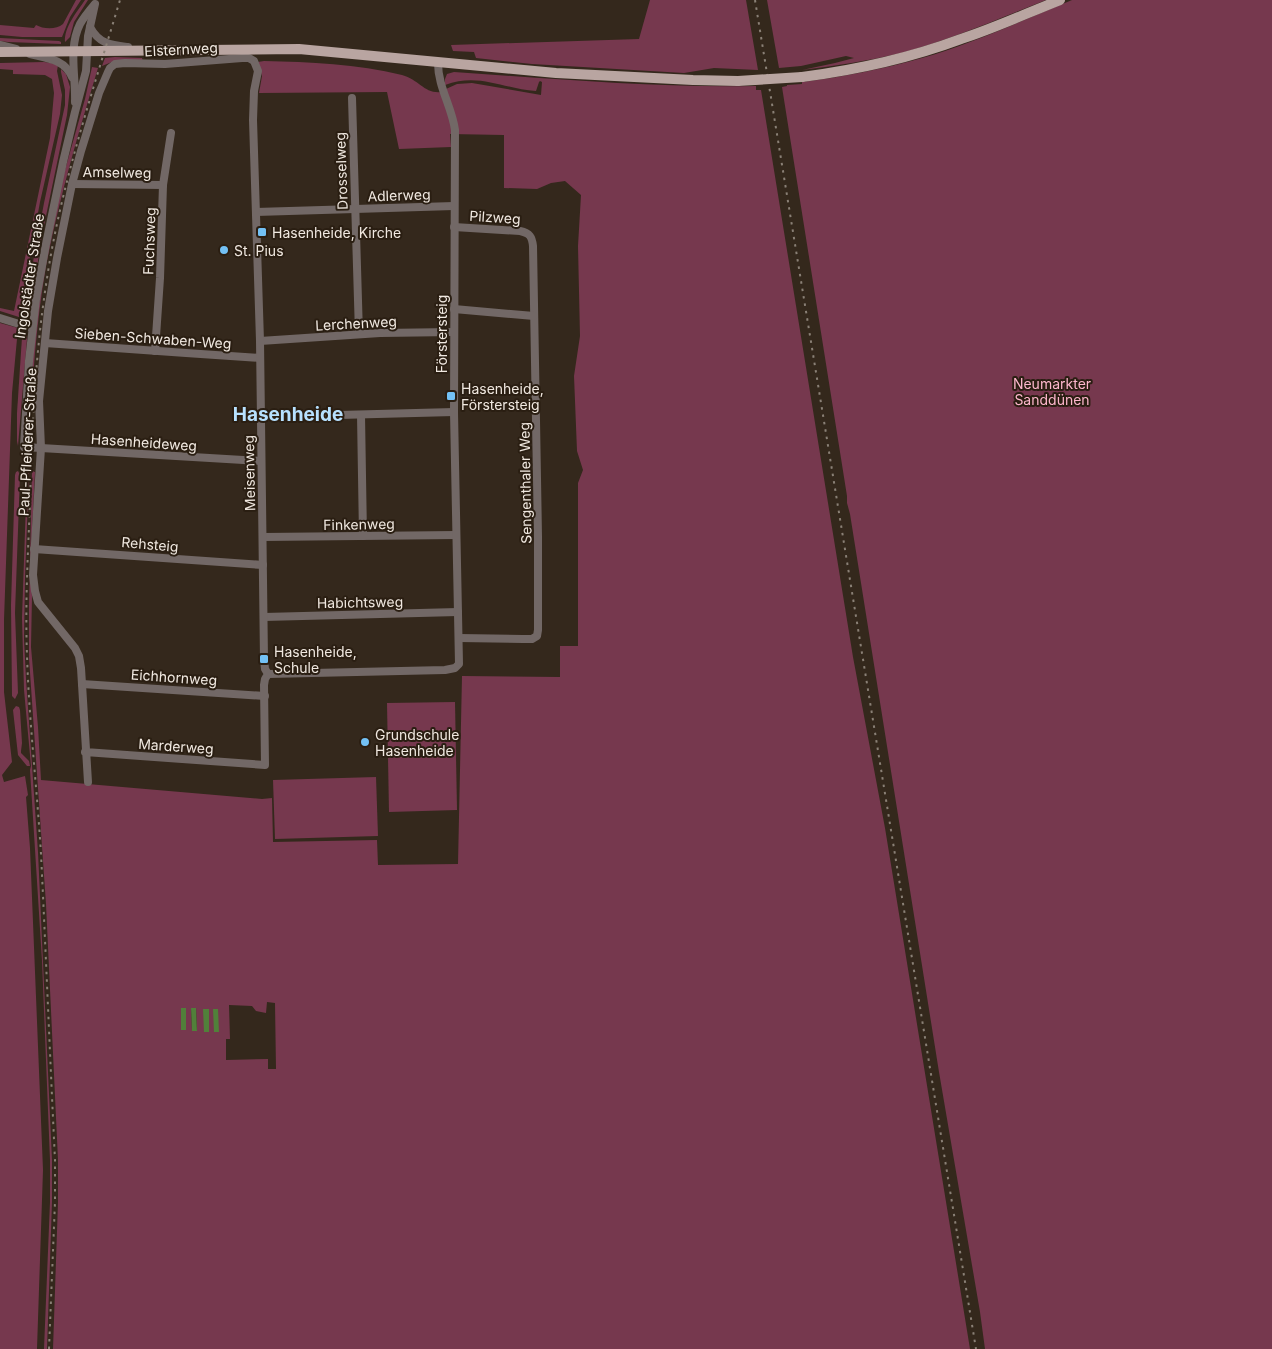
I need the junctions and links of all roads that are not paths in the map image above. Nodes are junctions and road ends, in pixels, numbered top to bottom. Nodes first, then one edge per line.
1 (1060, 0) edge
2 (96, 2) edge
3 (90, 27) junction
4 (0, 45) edge
5 (144, 50) junction
6 (0, 52) edge
7 (16, 52) junction
8 (30, 52) junction
9 (73, 52) junction
10 (88, 52) junction
11 (254, 61) joint
12 (438, 63) junction
13 (110, 68) joint
14 (74, 81) junction
15 (352, 98) dead end
16 (75, 112) junction
17 (171, 133) dead end
18 (72, 184) junction
19 (163, 185) junction
20 (454, 206) junction
21 (355, 209) junction
22 (256, 212) junction
23 (454, 227) junction
24 (531, 237) joint
25 (454, 309) junction
26 (534, 316) junction
27 (0, 318) edge
28 (32, 328) junction
29 (454, 332) junction
30 (359, 334) junction
31 (260, 341) junction
32 (44, 343) junction
33 (155, 351) junction
34 (260, 358) junction
35 (454, 412) junction
36 (362, 415) junction
37 (262, 417) junction
38 (24, 447) joint
39 (41, 448) junction
40 (261, 462) junction
41 (456, 535) junction
42 (363, 536) junction
43 (263, 537) junction
44 (34, 549) junction
45 (263, 565) junction
46 (458, 612) junction
47 (264, 617) junction
48 (459, 638) junction
49 (268, 674) junction
50 (82, 684) junction
51 (264, 696) junction
52 (86, 752) junction
53 (265, 765) joint
54 (88, 782) dead end

1 - 12 main road, bridge
2 - 3 street, Ingolstädter Straße
2 - 9 street, Ingolstädter Straße
3 - 5 street
3 - 10 street, Ingolstädter Straße
4 - 8 street
5 - 10 main road
5 - 12 main road
6 - 7 main road
7 - 8 main road
7 - 14 street
8 - 9 main road
9 - 10 main road
9 - 14 street, Ingolstädter Straße
10 - 16 street, Ingolstädter Straße
11 - 13 street, Elsternweg
11 - 22 street, Meisenweg
12 - 20 street, Förstersteig
13 - 18 street, Paul-Pfleiderer-Straße
14 - 16 street, Ingolstädter Straße
15 - 21 street, Drosselweg
16 - 28 street, Ingolstädter Straße
17 - 19 street, Fuchsweg
18 - 19 street, Amselweg
18 - 32 street, Paul-Pfleiderer-Straße
19 - 33 street, Fuchsweg
20 - 21 street, Adlerweg
20 - 23 street, Förstersteig
21 - 22 street, Adlerweg
21 - 30 street, Drosselweg
22 - 31 street, Meisenweg
23 - 24 street, Pilzweg
23 - 25 street, Förstersteig
24 - 26 street, Sengenthaler Weg
25 - 26 street
25 - 29 street, Förstersteig
26 - 48 street, Sengenthaler Weg
27 - 28 street
28 - 38 street, Ingolstädter Straße
29 - 30 street, Lerchenweg
29 - 35 street, Förstersteig
30 - 31 street, Lerchenweg
31 - 34 street, Meisenweg
32 - 33 street, Sieben-Schwaben-Weg
32 - 39 street, Paul-Pfleiderer-Straße
33 - 34 street, Sieben-Schwaben-Weg
34 - 37 street, Meisenweg
35 - 36 street
35 - 41 street, Förstersteig
36 - 37 street
36 - 42 street
37 - 40 street, Meisenweg
38 - 39 street, Hasenheideweg
39 - 40 street, Hasenheideweg
39 - 44 street, Paul-Pfleiderer-Straße
40 - 43 street, Meisenweg
41 - 42 street, Finkenweg
41 - 46 street, Förstersteig
42 - 43 street, Finkenweg
43 - 45 street, Meisenweg
44 - 45 street, Rehsteig
44 - 50 street, Paul-Pfleiderer-Straße
45 - 47 street, Meisenweg
46 - 47 street, Habichtsweg
46 - 48 street, Förstersteig
47 - 49 street, Meisenweg
48 - 49 street, Förstersteig
49 - 51 street, Meisenweg
50 - 51 street, Eichhornweg
50 - 52 street, Paul-Pfleiderer-Straße
51 - 53 street, Meisenweg
52 - 53 street, Marderweg
52 - 54 street, Paul-Pfleiderer-Straße

